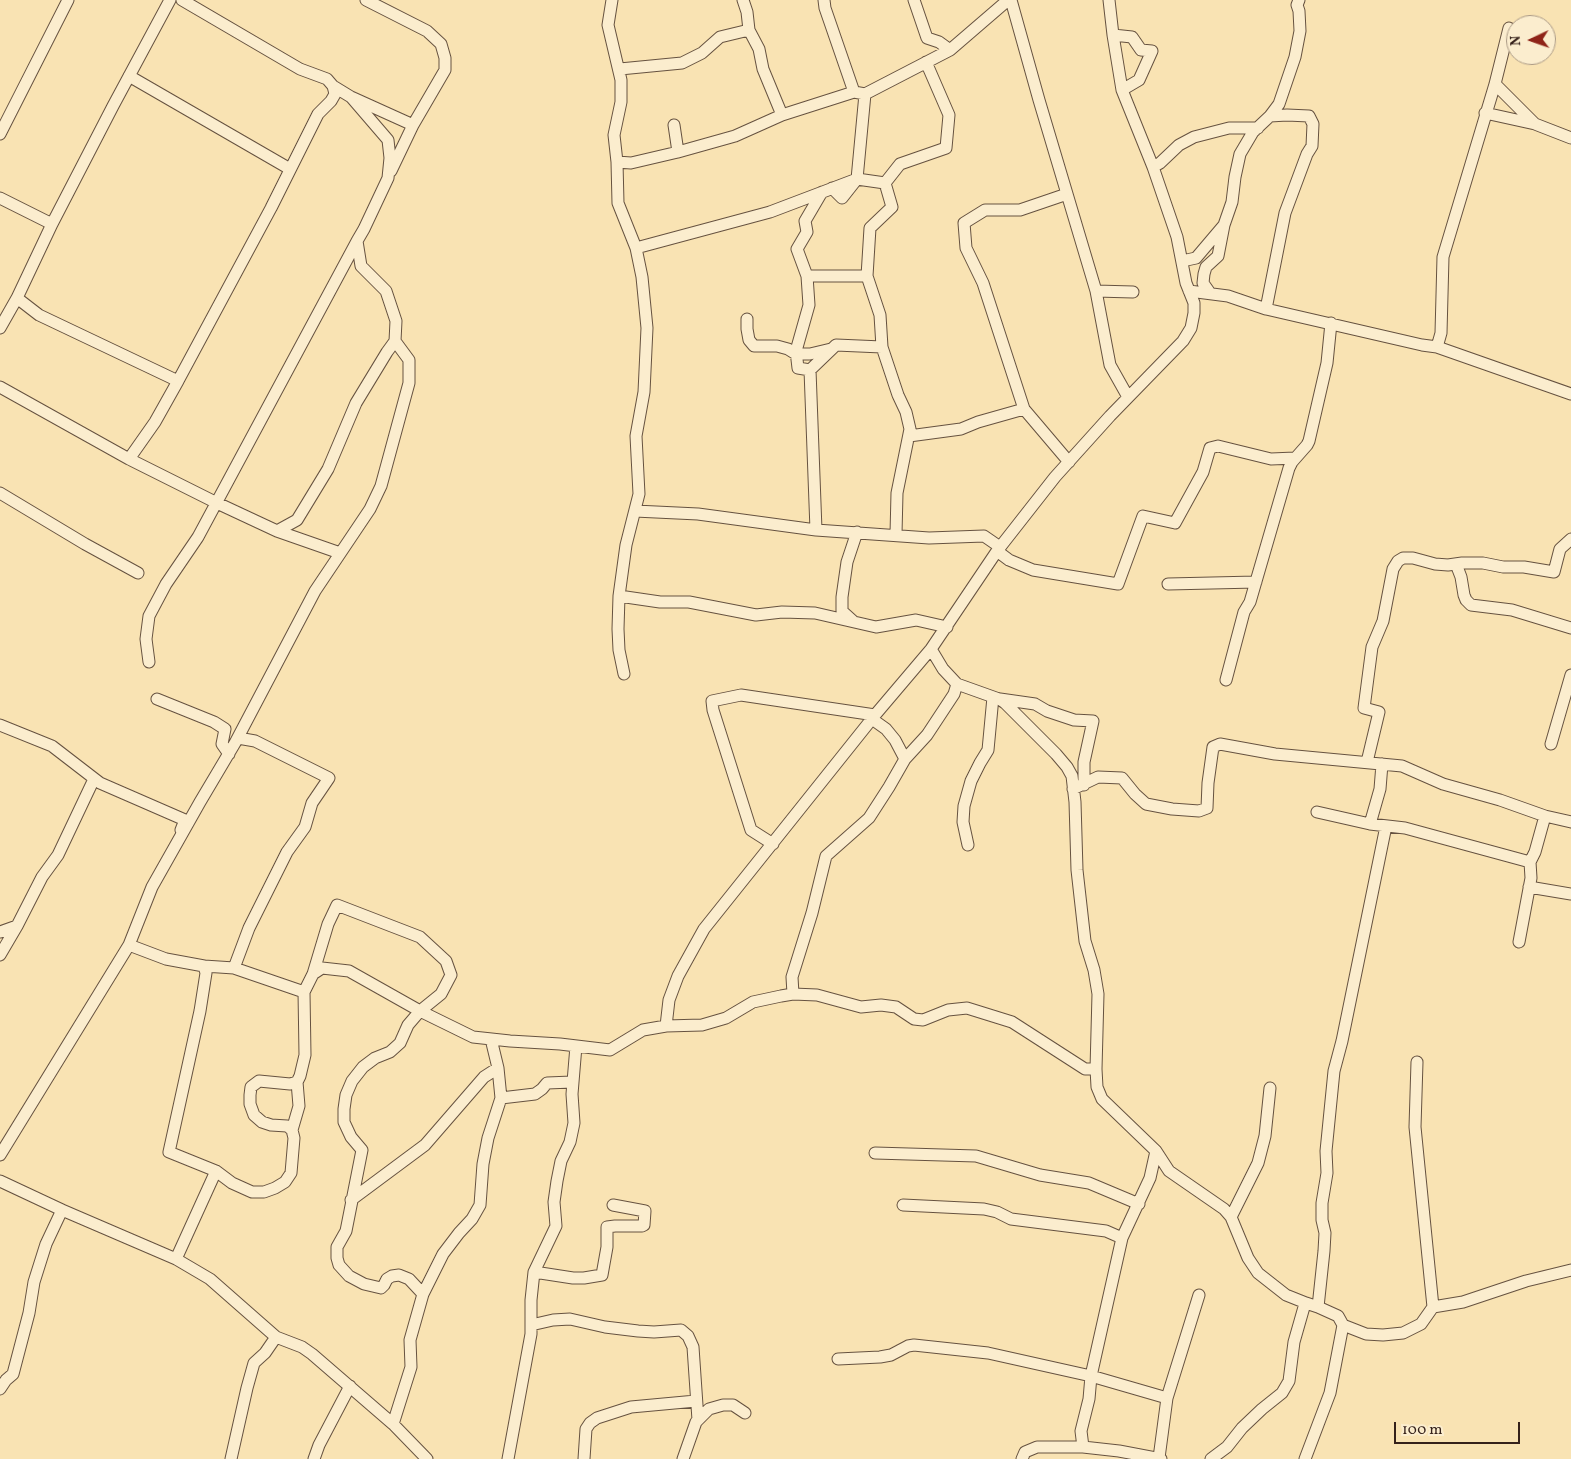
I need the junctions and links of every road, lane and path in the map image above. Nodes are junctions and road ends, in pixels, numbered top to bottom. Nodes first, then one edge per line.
1 (68, 0) edge
2 (170, 0) edge
3 (182, 0) edge
4 (366, 0) edge
5 (612, 0) edge
6 (743, 0) edge
7 (824, 0) edge
8 (914, 0) edge
9 (1010, 0) edge
10 (1109, 0) edge
11 (1299, 0) edge
12 (749, 30) junction
13 (1113, 35) junction
14 (1506, 37) edge
15 (950, 50) junction
16 (926, 62) junction
17 (620, 69) junction
18 (129, 76) junction
19 (1495, 84) junction
20 (333, 86) junction
21 (1122, 90) junction
22 (859, 93) junction
23 (351, 97) junction
24 (1485, 113) junction
25 (782, 115) junction
26 (1270, 116) junction
27 (1535, 124) junction
28 (413, 125) junction
29 (674, 125) dead end
30 (1258, 128) junction
31 (0, 134) edge
32 (1571, 138) edge
33 (678, 152) junction
34 (617, 162) junction
35 (1153, 167) junction
36 (290, 170) junction
37 (388, 178) junction
38 (857, 179) junction
39 (885, 183) junction
40 (827, 190) junction
41 (1067, 194) junction
42 (0, 198) edge
43 (52, 224) junction
44 (1224, 225) junction
45 (357, 241) junction
46 (636, 248) junction
47 (1182, 261) junction
48 (806, 276) junction
49 (867, 276) junction
50 (1096, 291) junction
51 (1189, 291) junction
52 (1132, 292) dead end
53 (1210, 294) junction
54 (17, 298) junction
55 (1266, 309) junction
56 (747, 320) dead end
57 (1331, 323) junction
58 (0, 328) edge
59 (395, 341) junction
60 (882, 347) junction
61 (1437, 348) junction
62 (833, 349) junction
63 (796, 354) junction
64 (810, 370) junction
65 (178, 381) junction
66 (0, 387) edge
67 (1571, 394) edge
68 (1128, 397) junction
69 (1024, 409) junction
70 (909, 436) junction
71 (1294, 458) junction
72 (129, 459) junction
73 (1069, 462) junction
74 (0, 493) edge
75 (217, 503) junction
76 (635, 511) junction
77 (816, 530) junction
78 (277, 531) junction
79 (857, 532) junction
80 (896, 534) junction
81 (1571, 539) edge
82 (998, 549) junction
83 (340, 553) junction
84 (1456, 564) junction
85 (138, 573) dead end
86 (1256, 582) junction
87 (1168, 584) dead end
88 (619, 596) junction
89 (854, 622) junction
90 (946, 627) junction
91 (1571, 628) edge
92 (931, 650) junction
93 (149, 662) dead end
94 (624, 674) dead end
95 (1571, 675) edge
96 (1226, 680) dead end
97 (957, 684) junction
98 (996, 698) junction
99 (157, 699) dead end
100 (873, 717) junction
101 (0, 725) edge
102 (238, 738) junction
103 (1551, 744) dead end
104 (229, 754) junction
105 (905, 759) junction
106 (1367, 762) junction
107 (1084, 764) junction
108 (1382, 764) junction
109 (1098, 776) junction
110 (94, 779) junction
111 (1079, 787) junction
112 (1317, 812) dead end
113 (1544, 816) junction
114 (1571, 822) edge
115 (1370, 824) junction
116 (1386, 826) junction
117 (773, 844) junction
118 (968, 845) dead end
119 (1530, 862) junction
120 (152, 887) junction
121 (1529, 887) junction
122 (1571, 894) edge
123 (17, 926) junction
124 (0, 932) edge
125 (1519, 942) dead end
126 (129, 945) junction
127 (2, 947) edge
128 (204, 966) junction
129 (234, 968) junction
130 (312, 974) junction
131 (304, 992) junction
132 (793, 994) junction
133 (420, 1011) junction
134 (666, 1026) junction
135 (491, 1039) junction
136 (576, 1046) junction
137 (1417, 1062) dead end
138 (498, 1068) junction
139 (1096, 1069) junction
140 (296, 1082) junction
141 (572, 1082) junction
142 (1270, 1088) dead end
143 (502, 1098) junction
144 (292, 1130) junction
145 (1156, 1151) junction
146 (0, 1154) edge
147 (875, 1154) dead end
148 (216, 1171) junction
149 (0, 1181) edge
150 (351, 1200) junction
151 (1139, 1204) junction
152 (613, 1205) dead end
153 (903, 1205) dead end
154 (62, 1210) junction
155 (1231, 1217) junction
156 (1122, 1238) junction
157 (176, 1259) junction
158 (1571, 1270) edge
159 (534, 1272) junction
160 (423, 1294) junction
161 (1199, 1295) dead end
162 (1306, 1303) junction
163 (1433, 1306) junction
164 (1318, 1307) junction
165 (531, 1325) junction
166 (1343, 1326) junction
167 (276, 1337) junction
168 (838, 1359) dead end
169 (1091, 1376) junction
170 (350, 1386) junction
171 (0, 1389) edge
172 (1167, 1398) junction
173 (696, 1401) junction
174 (745, 1413) dead end
175 (698, 1420) junction
176 (393, 1424) junction
177 (1083, 1448) junction
178 (425, 1458) edge
179 (1160, 1458) edge
180 (232, 1459) edge
181 (314, 1459) edge
182 (508, 1459) edge
183 (584, 1459) edge
184 (683, 1459) edge
185 (1022, 1459) edge
186 (1211, 1459) edge
187 (1305, 1459) edge

1 - 31 street
2 - 18 street
3 - 20 street
4 - 28 street
5 - 17 street
6 - 12 street
7 - 22 street
8 - 15 street
9 - 15 street
9 - 41 street
10 - 13 street
11 - 26 street
12 - 17 street
12 - 25 street
13 - 21 street
13 - 21 street
14 - 19 street
15 - 16 street
16 - 22 street
16 - 39 street
17 - 34 street
18 - 36 street
18 - 43 street
19 - 24 street
19 - 27 street
20 - 23 street
20 - 36 street
21 - 35 street
22 - 25 street
22 - 38 street
23 - 28 street
23 - 37 street
24 - 27 street
24 - 61 street
25 - 33 street
26 - 30 street
26 - 55 street
27 - 32 street
28 - 37 street
29 - 33 street
30 - 35 street
30 - 44 street
33 - 34 street
34 - 46 street
35 - 47 street
36 - 65 street
37 - 45 street
38 - 39 street
38 - 40 street
39 - 49 street
40 - 46 street
40 - 48 street
41 - 50 street
41 - 69 street
42 - 43 street
43 - 54 street
44 - 47 street
44 - 53 street
45 - 59 street
45 - 75 street
46 - 76 street
47 - 51 street
48 - 49 street
48 - 63 street
49 - 60 street
50 - 52 street
50 - 68 street
51 - 53 street
51 - 68 street
53 - 55 street
54 - 58 street
54 - 65 street
55 - 57 street
56 - 63 street
57 - 61 street
57 - 71 street
59 - 78 street
59 - 83 street
60 - 62 street
60 - 70 street
61 - 67 street
62 - 63 street
62 - 64 street
63 - 64 street
64 - 77 street
65 - 72 street
66 - 72 street
68 - 73 street
69 - 70 street
69 - 73 street
70 - 80 street
71 - 82 street
71 - 86 street
72 - 75 street
73 - 82 street
74 - 85 street
75 - 78 street
75 - 93 street
76 - 77 street
76 - 88 street
77 - 79 street
78 - 83 street
79 - 80 street
79 - 89 street
80 - 82 street
81 - 84 street
82 - 90 street
83 - 102 street
84 - 91 street
84 - 106 street
86 - 87 street
86 - 96 street
88 - 89 street
88 - 94 street
89 - 90 street
90 - 92 street
92 - 97 street
92 - 100 street
95 - 103 street
97 - 98 street
97 - 105 street
98 - 107 street
98 - 111 street
98 - 118 street
99 - 104 street
100 - 105 street
100 - 117 street
100 - 117 street
101 - 110 street
102 - 104 street
102 - 129 street
104 - 120 street
105 - 132 street
106 - 108 street
106 - 109 street
107 - 109 street
107 - 111 street
108 - 113 street
108 - 115 street
109 - 111 street
110 - 120 street
110 - 123 street
111 - 139 street
112 - 115 street
113 - 114 street
113 - 119 street
115 - 116 street
116 - 119 street
116 - 164 street
117 - 134 street
119 - 121 street
120 - 126 street
121 - 122 street
121 - 125 street
123 - 124 street
123 - 127 street
126 - 128 street
126 - 146 street
128 - 129 street
128 - 148 street
129 - 131 street
130 - 131 street
130 - 133 street
130 - 133 street
131 - 140 street
132 - 134 street
132 - 139 street
133 - 135 street
133 - 150 street
134 - 136 street
135 - 136 street
135 - 138 street
136 - 141 street
137 - 163 street
138 - 143 street
138 - 150 street
139 - 145 street
140 - 144 street
140 - 144 street
141 - 143 street
141 - 159 street
142 - 155 street
143 - 160 street
144 - 148 street
145 - 151 street
145 - 155 street
147 - 151 street
148 - 157 street
149 - 154 street
150 - 160 street
151 - 156 street
152 - 159 street
153 - 156 street
154 - 157 street
154 - 171 street
155 - 162 street
156 - 169 street
157 - 167 street
158 - 163 street
159 - 165 street
160 - 176 street
161 - 172 street
162 - 164 street
162 - 186 street
163 - 166 street
164 - 166 street
165 - 173 street
165 - 182 street
166 - 187 street
167 - 170 street
167 - 180 street
168 - 169 street
169 - 172 street
169 - 177 street
170 - 176 street
170 - 181 street
172 - 179 street
173 - 175 street
173 - 183 street
174 - 175 street
175 - 184 street
176 - 178 street
177 - 179 street
177 - 185 street

